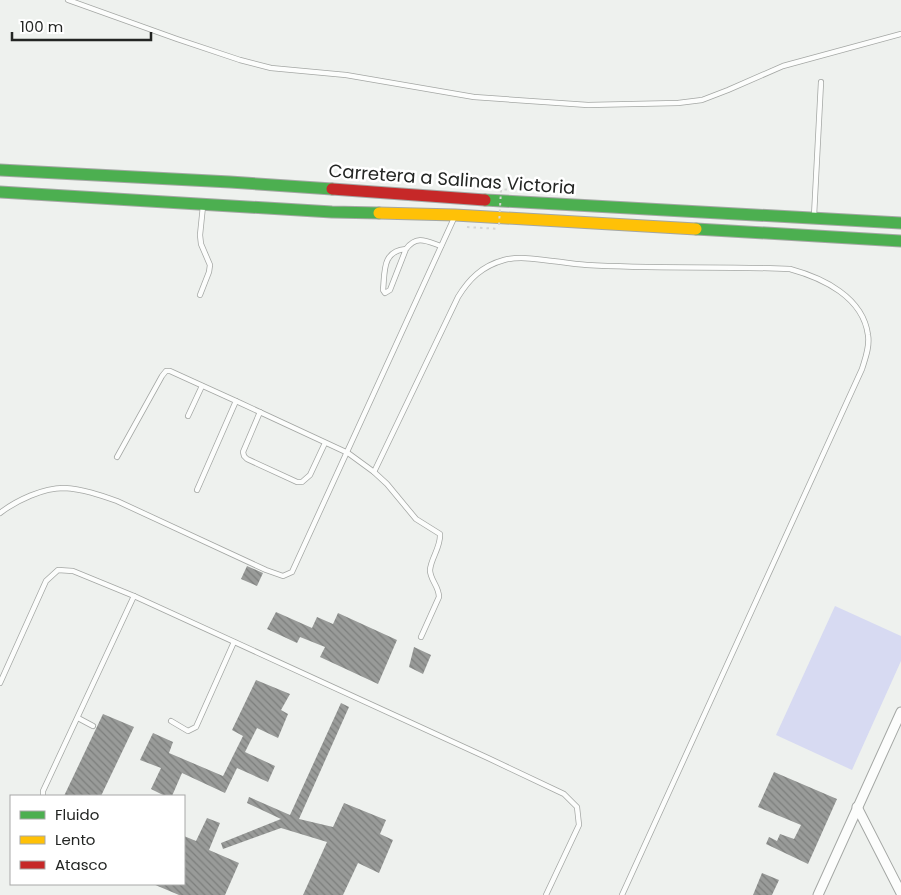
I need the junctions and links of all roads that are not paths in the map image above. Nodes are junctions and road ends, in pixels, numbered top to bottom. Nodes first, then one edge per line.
1 (68, 0) edge
2 (901, 34) edge
3 (821, 82) dead end
4 (0, 170) edge
5 (0, 192) edge
6 (203, 205) junction
7 (455, 215) junction
8 (813, 218) junction
9 (901, 223) edge
10 (901, 241) edge
11 (441, 246) junction
12 (406, 249) junction
13 (200, 295) dead end
14 (202, 386) junction
15 (236, 401) junction
16 (260, 412) junction
17 (188, 416) dead end
18 (325, 443) junction
19 (348, 453) junction
20 (117, 457) dead end
21 (374, 472) junction
22 (197, 490) dead end
23 (0, 513) edge
24 (134, 596) junction
25 (421, 638) dead end
26 (234, 642) junction
27 (0, 683) edge
28 (901, 712) edge
29 (78, 718) junction
30 (171, 721) dead end
31 (93, 726) dead end
32 (43, 795) edge
33 (857, 807) junction
34 (901, 893) edge
35 (546, 895) edge
36 (622, 895) edge
37 (818, 895) edge

1 - 2 lane
3 - 8 lane
4 - 8 main road, Carretera a Salinas Victoria
5 - 6 main road, Carretera a Salinas Victoria
6 - 7 main road, Carretera a Salinas Victoria
6 - 13 lane
7 - 10 main road, Carretera a Salinas Victoria
7 - 11 lane
8 - 9 main road, Carretera a Salinas Victoria
11 - 12 lane
11 - 19 lane
12 - 12 lane
14 - 15 lane
14 - 17 lane
14 - 20 lane
15 - 16 lane
15 - 22 lane
16 - 18 lane
16 - 18 lane
18 - 19 lane
19 - 21 lane
19 - 23 lane
21 - 25 lane
21 - 36 lane
24 - 26 lane
24 - 27 lane
24 - 29 lane
26 - 30 lane
26 - 35 lane
28 - 33 street
29 - 31 lane
29 - 32 lane
33 - 34 street
33 - 37 street

